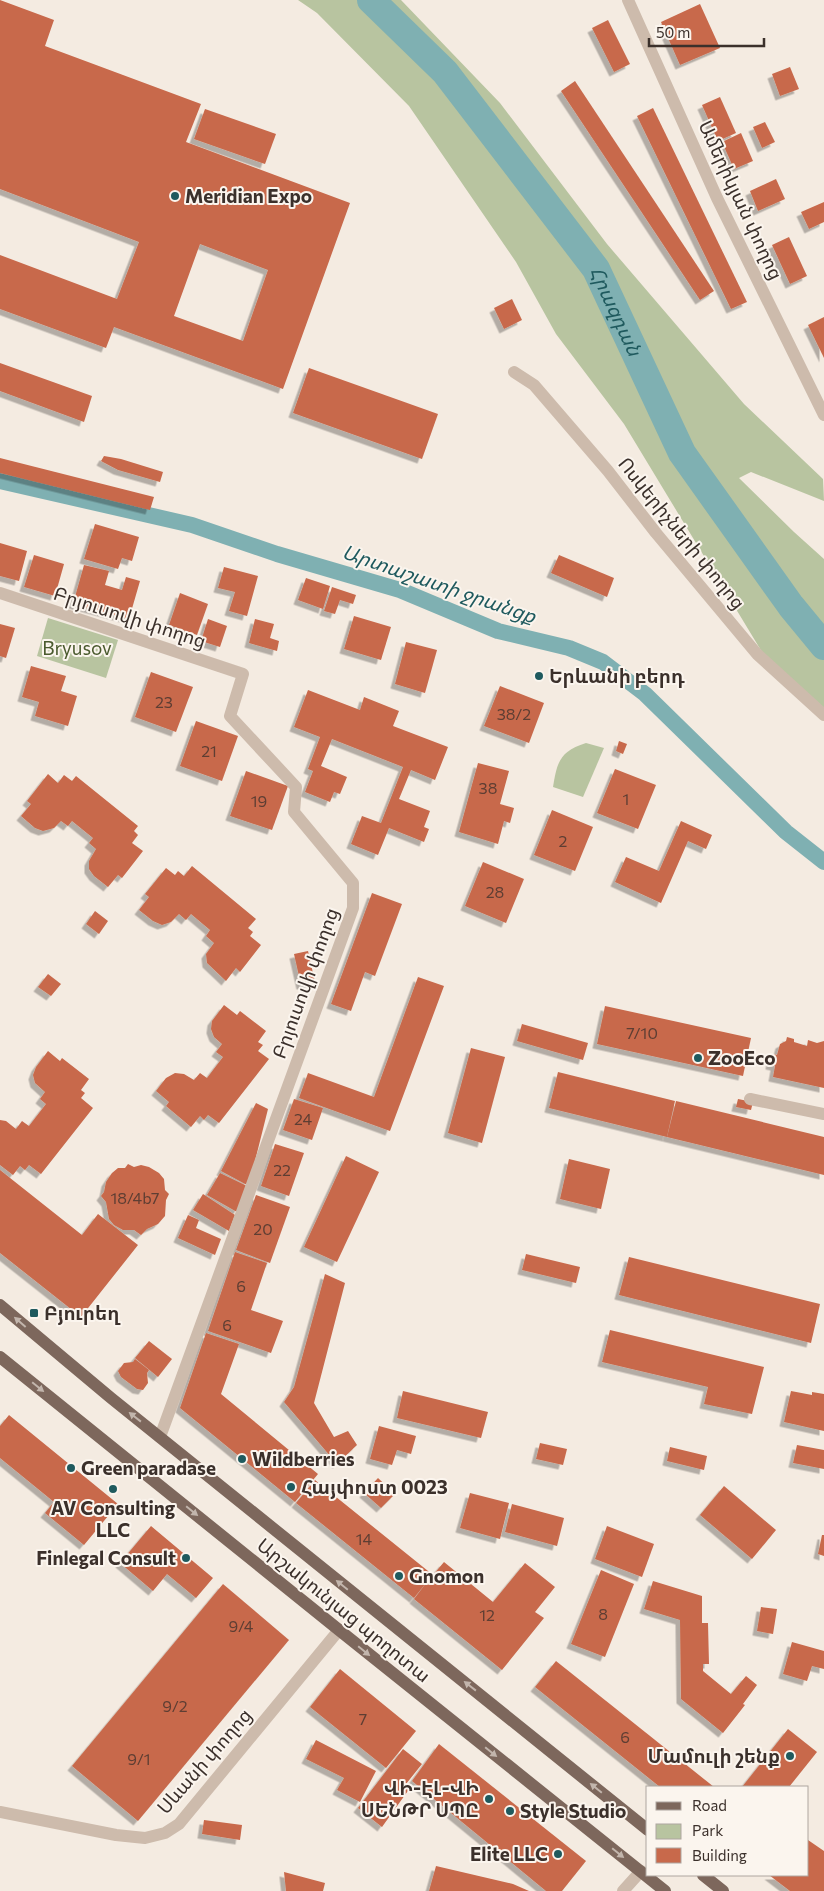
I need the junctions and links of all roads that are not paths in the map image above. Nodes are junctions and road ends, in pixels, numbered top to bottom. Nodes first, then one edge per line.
1 (628, 0) edge
2 (514, 372) dead end
3 (824, 415) edge
4 (0, 593) edge
5 (824, 715) edge
6 (750, 1099) dead end
7 (824, 1114) edge
8 (0, 1305) edge
9 (0, 1357) edge
10 (160, 1437) junction
11 (339, 1630) junction
12 (0, 1812) edge
13 (646, 1828) edge
14 (641, 1871) junction
15 (646, 1875) edge
16 (647, 1876) edge
17 (704, 1876) edge
18 (623, 1891) edge
19 (665, 1891) edge
20 (723, 1891) edge

1 - 3 street, Ամերիկյան փողոց
2 - 5 street, Ոսկերիչների փողոց
4 - 10 street, Բրյուսովի փողոց
6 - 7 street
10 -> 8 main road, Արշակունյաց պողոտա
9 -> 11 main road, Արշակունյաց պողոտա
13 -> 10 main road, Արշակունյաց պողոտա
11 - 12 street, Սևանի փողոց
11 -> 14 main road, Արշակունյաց պողոտա
14 - 15 main road, Արշակունյաց պողոտա
14 - 18 street
16 - 19 main road, Արշակունյաց պողոտա
17 - 20 main road

